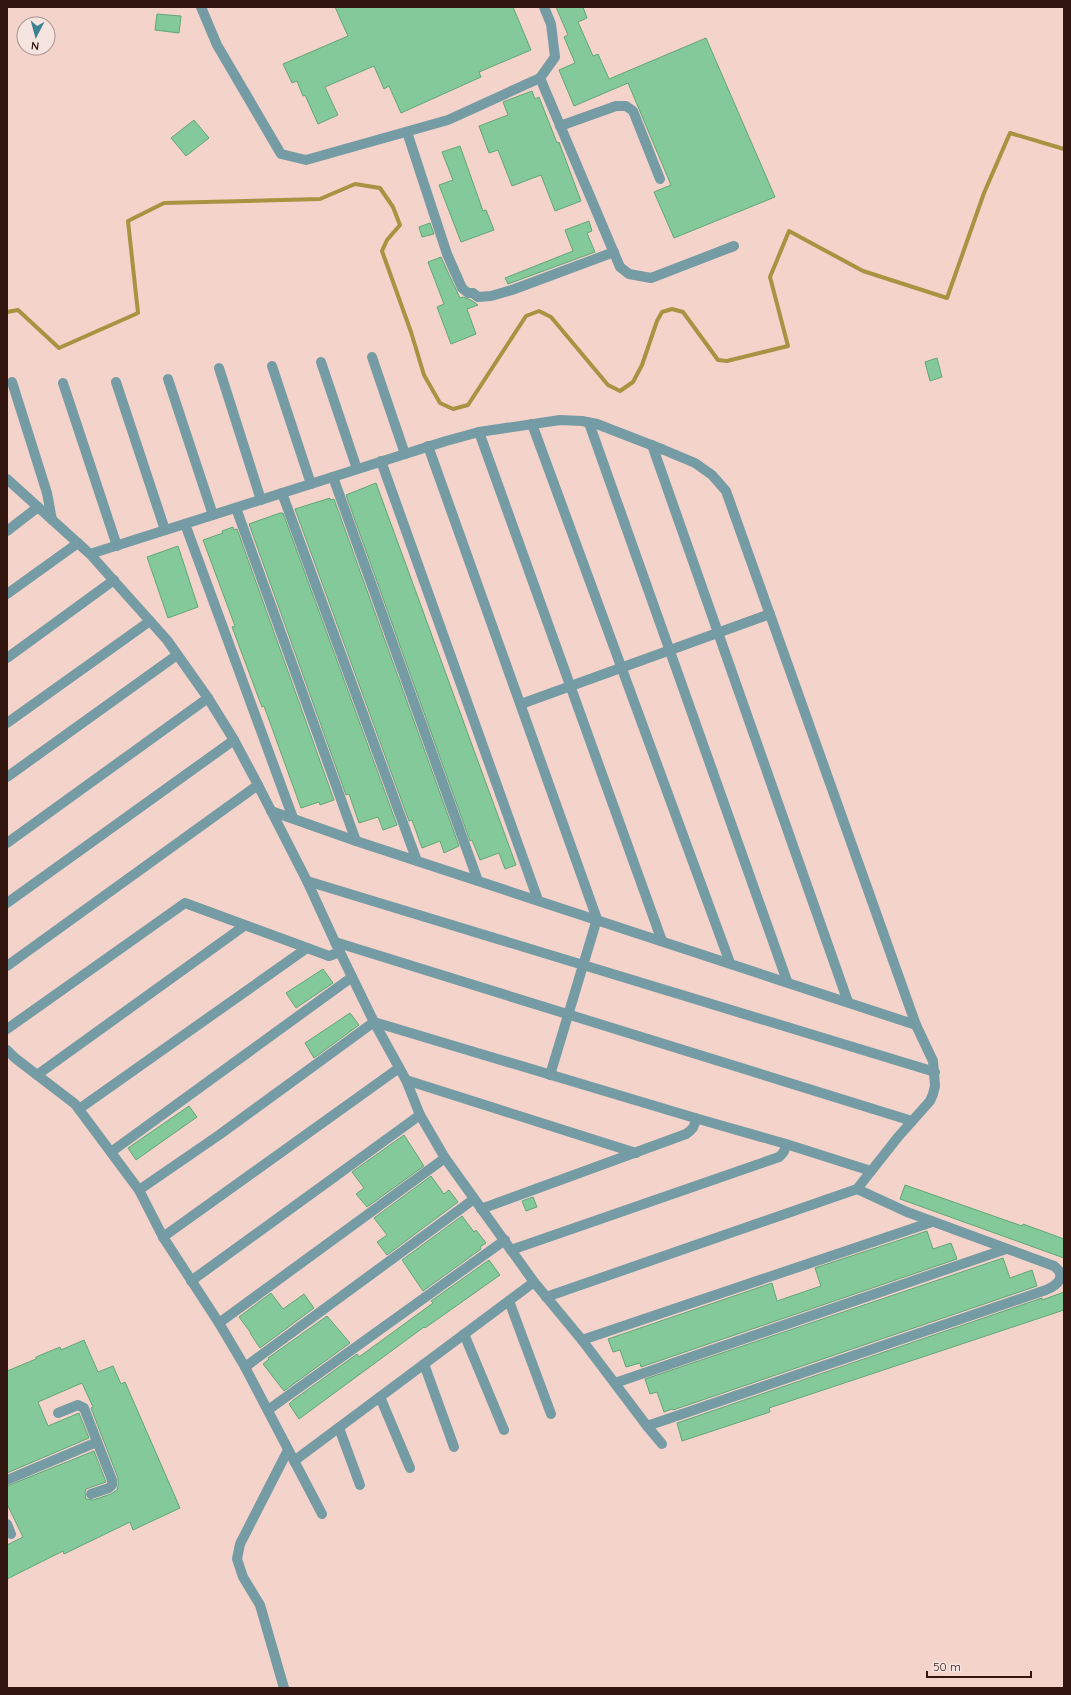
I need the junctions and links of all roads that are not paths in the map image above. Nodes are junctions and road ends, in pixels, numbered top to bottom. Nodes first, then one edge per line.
1 (201, 7) edge
2 (544, 7) edge
3 (540, 78) junction
4 (560, 126) junction
5 (406, 132) junction
6 (660, 179) dead end
7 (734, 246) dead end
8 (614, 252) junction
9 (372, 357) dead end
10 (321, 362) dead end
11 (272, 366) dead end
12 (219, 368) dead end
13 (168, 378) dead end
14 (12, 382) dead end
15 (116, 382) dead end
16 (62, 383) dead end
17 (590, 423) junction
18 (532, 424) junction
19 (479, 432) junction
20 (652, 445) junction
21 (428, 446) junction
22 (405, 454) junction
23 (381, 462) junction
24 (357, 469) junction
25 (333, 477) junction
26 (7, 479) edge
27 (311, 484) junction
28 (282, 493) junction
29 (261, 500) junction
30 (38, 507) junction
31 (236, 508) junction
32 (213, 515) junction
33 (52, 520) junction
34 (186, 524) junction
35 (165, 530) junction
36 (7, 531) edge
37 (78, 543) junction
38 (117, 546) junction
39 (90, 554) junction
40 (114, 580) junction
41 (7, 594) edge
42 (770, 614) junction
43 (150, 621) junction
44 (718, 633) junction
45 (670, 650) junction
46 (178, 655) junction
47 (7, 658) edge
48 (622, 668) junction
49 (571, 686) junction
50 (208, 698) junction
51 (521, 704) junction
52 (7, 722) edge
53 (234, 740) junction
54 (7, 777) edge
55 (258, 785) junction
56 (271, 811) junction
57 (293, 818) junction
58 (356, 840) junction
59 (7, 843) edge
60 (417, 861) junction
61 (307, 881) junction
62 (478, 881) junction
63 (538, 900) junction
64 (7, 903) edge
65 (598, 919) junction
66 (244, 926) junction
67 (662, 940) junction
68 (335, 942) junction
69 (307, 948) junction
70 (340, 952) junction
71 (730, 963) junction
72 (583, 965) junction
73 (7, 966) edge
74 (352, 977) junction
75 (787, 982) junction
76 (848, 1002) junction
77 (568, 1015) junction
78 (374, 1022) junction
79 (916, 1025) junction
80 (7, 1029) edge
81 (7, 1050) edge
82 (399, 1068) junction
83 (934, 1072) junction
84 (37, 1075) junction
85 (550, 1075) junction
86 (406, 1080) junction
87 (79, 1109) junction
88 (420, 1115) junction
89 (695, 1118) junction
90 (912, 1121) junction
91 (786, 1144) junction
92 (111, 1152) junction
93 (636, 1152) junction
94 (445, 1158) junction
95 (871, 1172) junction
96 (857, 1189) junction
97 (139, 1190) junction
98 (474, 1199) junction
99 (481, 1209) junction
100 (932, 1222) junction
101 (164, 1237) junction
102 (505, 1240) junction
103 (1006, 1249) junction
104 (511, 1250) junction
105 (1061, 1270) edge
106 (191, 1281) junction
107 (534, 1282) junction
108 (546, 1297) junction
109 (509, 1301) junction
110 (219, 1323) junction
111 (464, 1334) junction
112 (582, 1340) junction
113 (424, 1364) junction
114 (245, 1367) junction
115 (615, 1383) junction
116 (380, 1397) junction
117 (268, 1410) junction
118 (58, 1413) dead end
119 (551, 1414) dead end
120 (647, 1426) junction
121 (339, 1428) junction
122 (504, 1430) dead end
123 (97, 1442) junction
124 (662, 1444) dead end
125 (454, 1447) dead end
126 (288, 1450) junction
127 (294, 1461) junction
128 (410, 1468) dead end
129 (7, 1480) edge
130 (360, 1485) dead end
131 (91, 1494) dead end
132 (322, 1514) dead end
133 (7, 1524) edge
134 (11, 1534) dead end
135 (284, 1688) edge

1 - 5 street
2 - 3 street
3 - 4 street
3 - 5 street
4 - 6 street
4 - 8 street
5 - 8 street
7 - 8 street
9 - 22 street
10 - 24 street
11 - 27 street
12 - 29 street
13 - 32 street
14 - 33 street
15 - 35 street
16 - 38 street
17 - 18 street
17 - 20 street
17 - 45 street
18 - 19 street
18 - 48 street
19 - 21 street
19 - 49 street
20 - 42 street
20 - 44 street
21 - 22 street
21 - 51 street
22 - 23 street
23 - 24 street
23 - 63 street
24 - 25 street
25 - 27 street
25 - 62 street
26 - 30 street
27 - 28 street
28 - 29 street
28 - 60 street
29 - 31 street
30 - 33 street
30 - 36 street
31 - 32 street
31 - 58 street
32 - 34 street
33 - 37 street
34 - 35 street
34 - 57 street
35 - 38 street
37 - 39 street
37 - 41 street
38 - 39 street
39 - 40 street
40 - 43 street
40 - 47 street
42 - 44 street
42 - 79 street
43 - 46 street
43 - 52 street
44 - 45 street
44 - 76 street
45 - 48 street
45 - 75 street
46 - 50 street
46 - 54 street
48 - 49 street
48 - 71 street
49 - 51 street
49 - 67 street
50 - 53 street
50 - 59 street
51 - 65 street
53 - 55 street
53 - 64 street
55 - 56 street
55 - 73 street
56 - 57 street
56 - 61 street
57 - 58 street
58 - 60 street
60 - 62 street
61 - 68 street
61 - 72 street
62 - 63 street
63 - 65 street
65 - 67 street
65 - 72 street
66 - 69 street
66 - 80 street
66 - 84 street
67 - 71 street
68 - 70 street
68 - 77 street
69 - 70 street
69 - 87 street
70 - 74 street
71 - 75 street
72 - 77 street
72 - 83 street
74 - 78 street
74 - 92 street
75 - 76 street
76 - 79 street
77 - 85 street
77 - 90 street
78 - 82 street
78 - 85 street
78 - 97 street
79 - 83 street
81 - 84 street
82 - 86 street
82 - 101 street
83 - 90 street
84 - 87 street
85 - 89 street
86 - 88 street
86 - 93 street
87 - 92 street
88 - 94 street
88 - 106 street
89 - 91 street
89 - 93 street
90 - 95 street
91 - 95 street
91 - 104 street
92 - 97 street
93 - 99 street
94 - 98 street
94 - 110 street
95 - 96 street
96 - 100 street
96 - 108 street
97 - 101 street
98 - 99 street
98 - 114 street
99 - 102 street
100 - 103 street
100 - 112 street
101 - 106 street
102 - 104 street
102 - 117 street
103 - 105 street
103 - 115 street
104 - 107 street
105 - 120 street
106 - 110 street
107 - 108 street
107 - 109 street
108 - 112 street
109 - 111 street
109 - 119 street
110 - 114 street
111 - 113 street
111 - 122 street
112 - 115 street
113 - 116 street
113 - 125 street
114 - 117 street
115 - 120 street
116 - 121 street
116 - 128 street
117 - 126 street
118 - 123 street
120 - 124 street
121 - 127 street
121 - 130 street
123 - 129 street
123 - 131 street
126 - 127 street
126 - 135 street
127 - 132 street
133 - 134 street

